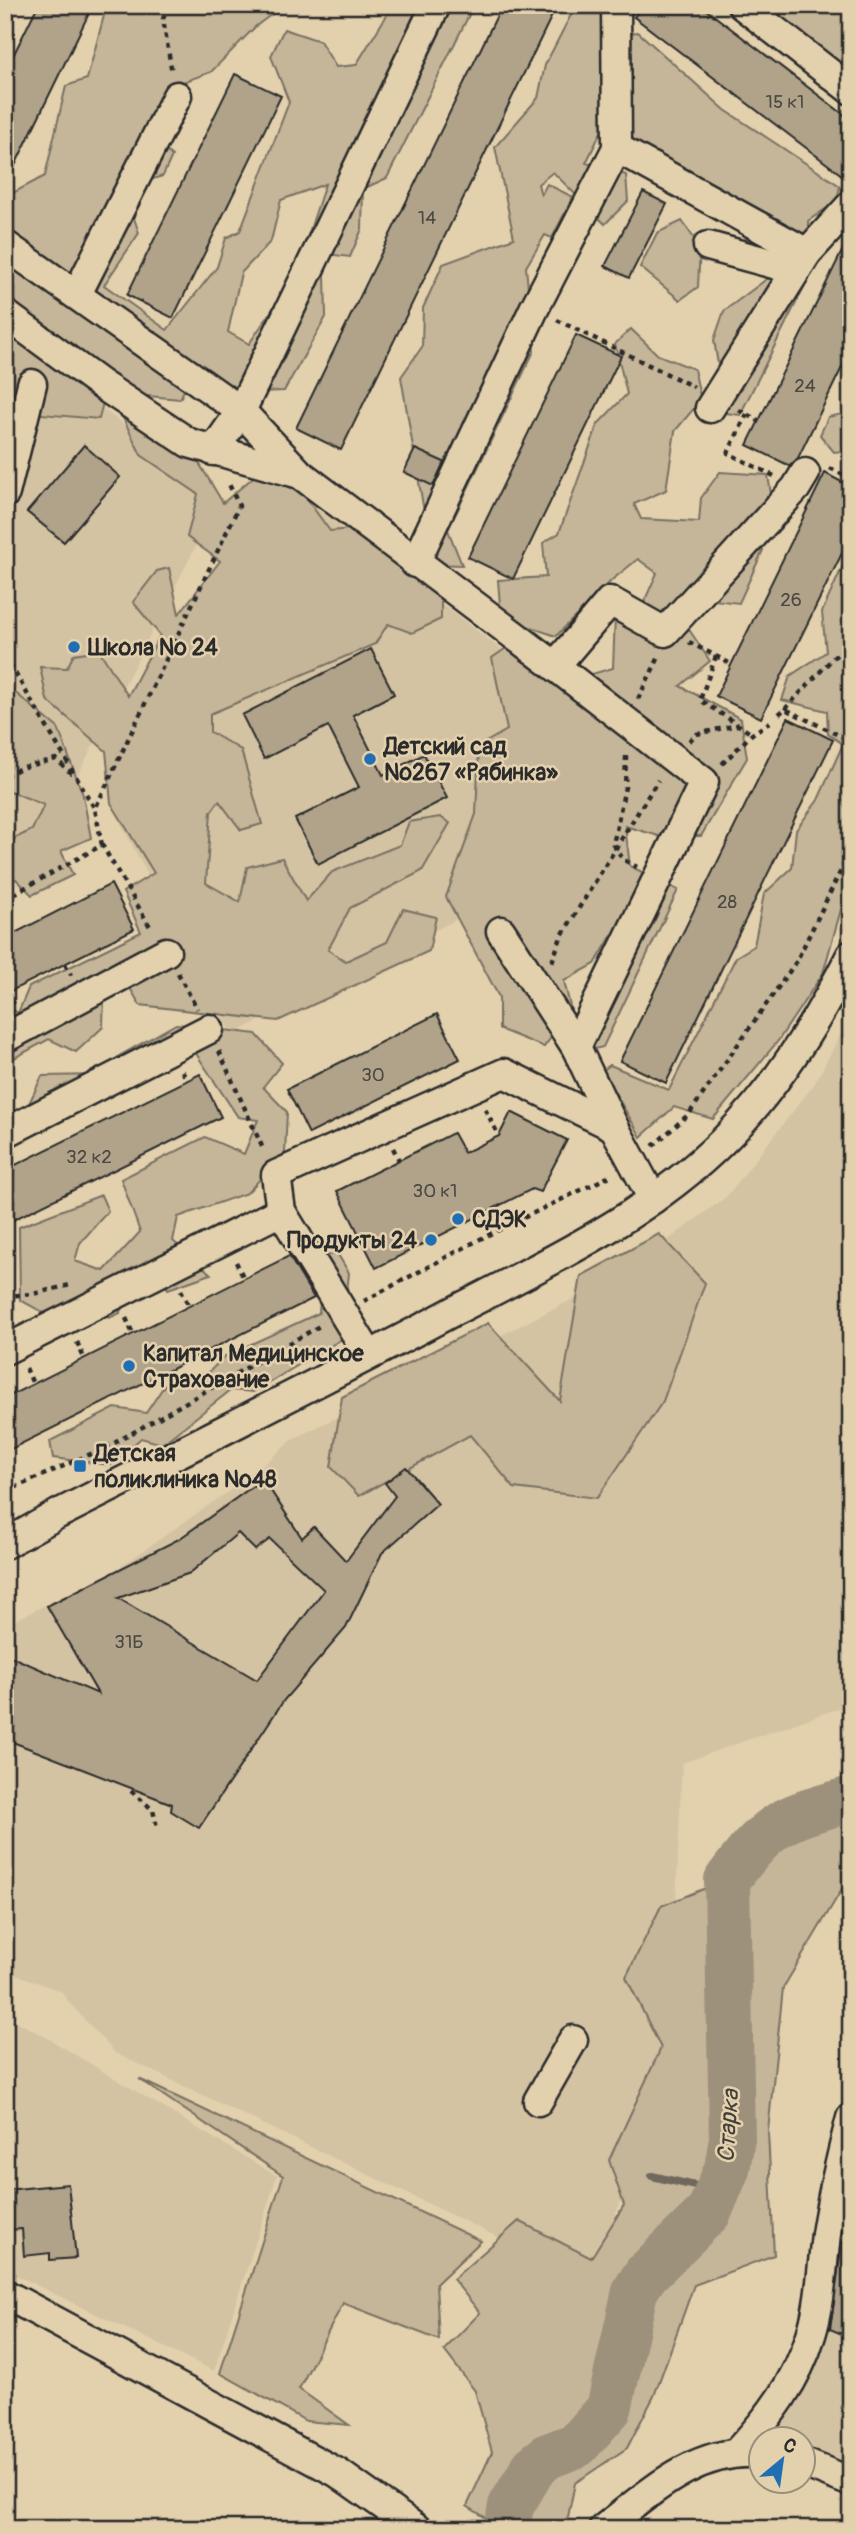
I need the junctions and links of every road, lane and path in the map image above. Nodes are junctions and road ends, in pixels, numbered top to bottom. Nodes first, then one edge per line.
1 (169, 5) edge
2 (436, 5) edge
3 (616, 5) edge
4 (741, 5) edge
5 (851, 90) edge
6 (177, 96) joint
7 (617, 148) junction
8 (851, 205) edge
9 (5, 245) edge
10 (708, 246) dead end
11 (804, 258) junction
12 (77, 293) junction
13 (534, 309) junction
14 (5, 314) edge
15 (59, 354) junction
16 (32, 384) junction
17 (5, 396) edge
18 (713, 403) joint
19 (241, 411) junction
20 (747, 414) dead end
21 (214, 451) junction
22 (300, 474) junction
23 (801, 481) joint
24 (5, 493) edge
25 (415, 563) junction
26 (667, 631) junction
27 (851, 645) edge
28 (5, 656) edge
29 (716, 656) junction
30 (731, 664) dead end
31 (555, 666) junction
32 (785, 709) junction
33 (779, 713) dead end
34 (627, 722) junction
35 (770, 722) dead end
36 (737, 725) junction
37 (752, 734) junction
38 (851, 741) edge
39 (625, 750) dead end
40 (671, 757) junction
41 (5, 775) edge
42 (77, 778) junction
43 (704, 782) junction
44 (95, 809) junction
45 (102, 845) dead end
46 (617, 850) junction
47 (851, 850) edge
48 (658, 878) junction
49 (501, 931) dead end
50 (166, 952) dead end
51 (851, 954) edge
52 (541, 992) junction
53 (209, 1029) dead end
54 (5, 1038) edge
55 (576, 1047) junction
56 (614, 1127) junction
57 (5, 1133) edge
58 (634, 1164) junction
59 (653, 1199) junction
60 (281, 1211) junction
61 (343, 1313) junction
62 (5, 1350) edge
63 (369, 1355) junction
64 (5, 1492) edge
65 (5, 1544) edge
66 (131, 1790) dead end
67 (157, 1827) dead end
68 (573, 2040) dead end
69 (538, 2101) dead end
70 (851, 2118) edge
71 (5, 2294) edge
72 (764, 2426) edge
73 (748, 2452) edge
74 (818, 2468) edge
75 (851, 2482) edge
76 (417, 2529) edge
77 (603, 2529) edge

1 - 6 path
2 - 19 street
3 - 7 street
4 - 5 street
6 - 12 street
7 - 11 street
7 - 13 street
8 - 11 street
9 - 12 street
10 - 11 street
11 - 18 street
12 - 19 street
13 - 18 path
13 - 25 street
14 - 15 street
15 - 16 street
15 - 21 street
16 - 17 street
16 - 24 street
19 - 21 street
19 - 22 street
20 - 23 path
21 - 22 street
21 - 44 path
22 - 25 street
23 - 26 street
25 - 31 street
26 - 29 path
26 - 31 street
26 - 34 path
27 - 32 path
28 - 42 path
29 - 30 path
29 - 36 path
31 - 34 street
32 - 33 path
32 - 38 path
34 - 40 street
35 - 37 path
36 - 37 path
36 - 40 path
37 - 43 path
39 - 46 path
40 - 43 street
40 - 46 path
41 - 42 path
42 - 44 path
43 - 48 street
44 - 45 path
46 - 48 path
46 - 52 path
47 - 58 path
48 - 55 street
49 - 52 street
50 - 54 street
51 - 59 street
52 - 55 street
53 - 57 street
55 - 56 street
56 - 58 street
56 - 60 street
58 - 59 street
58 - 61 path
59 - 63 street
60 - 61 street
60 - 62 street
61 - 63 street
61 - 64 path
63 - 65 street
66 - 67 path
68 - 69 street
70 - 72 street
71 - 76 street
73 - 77 street
74 - 75 street

